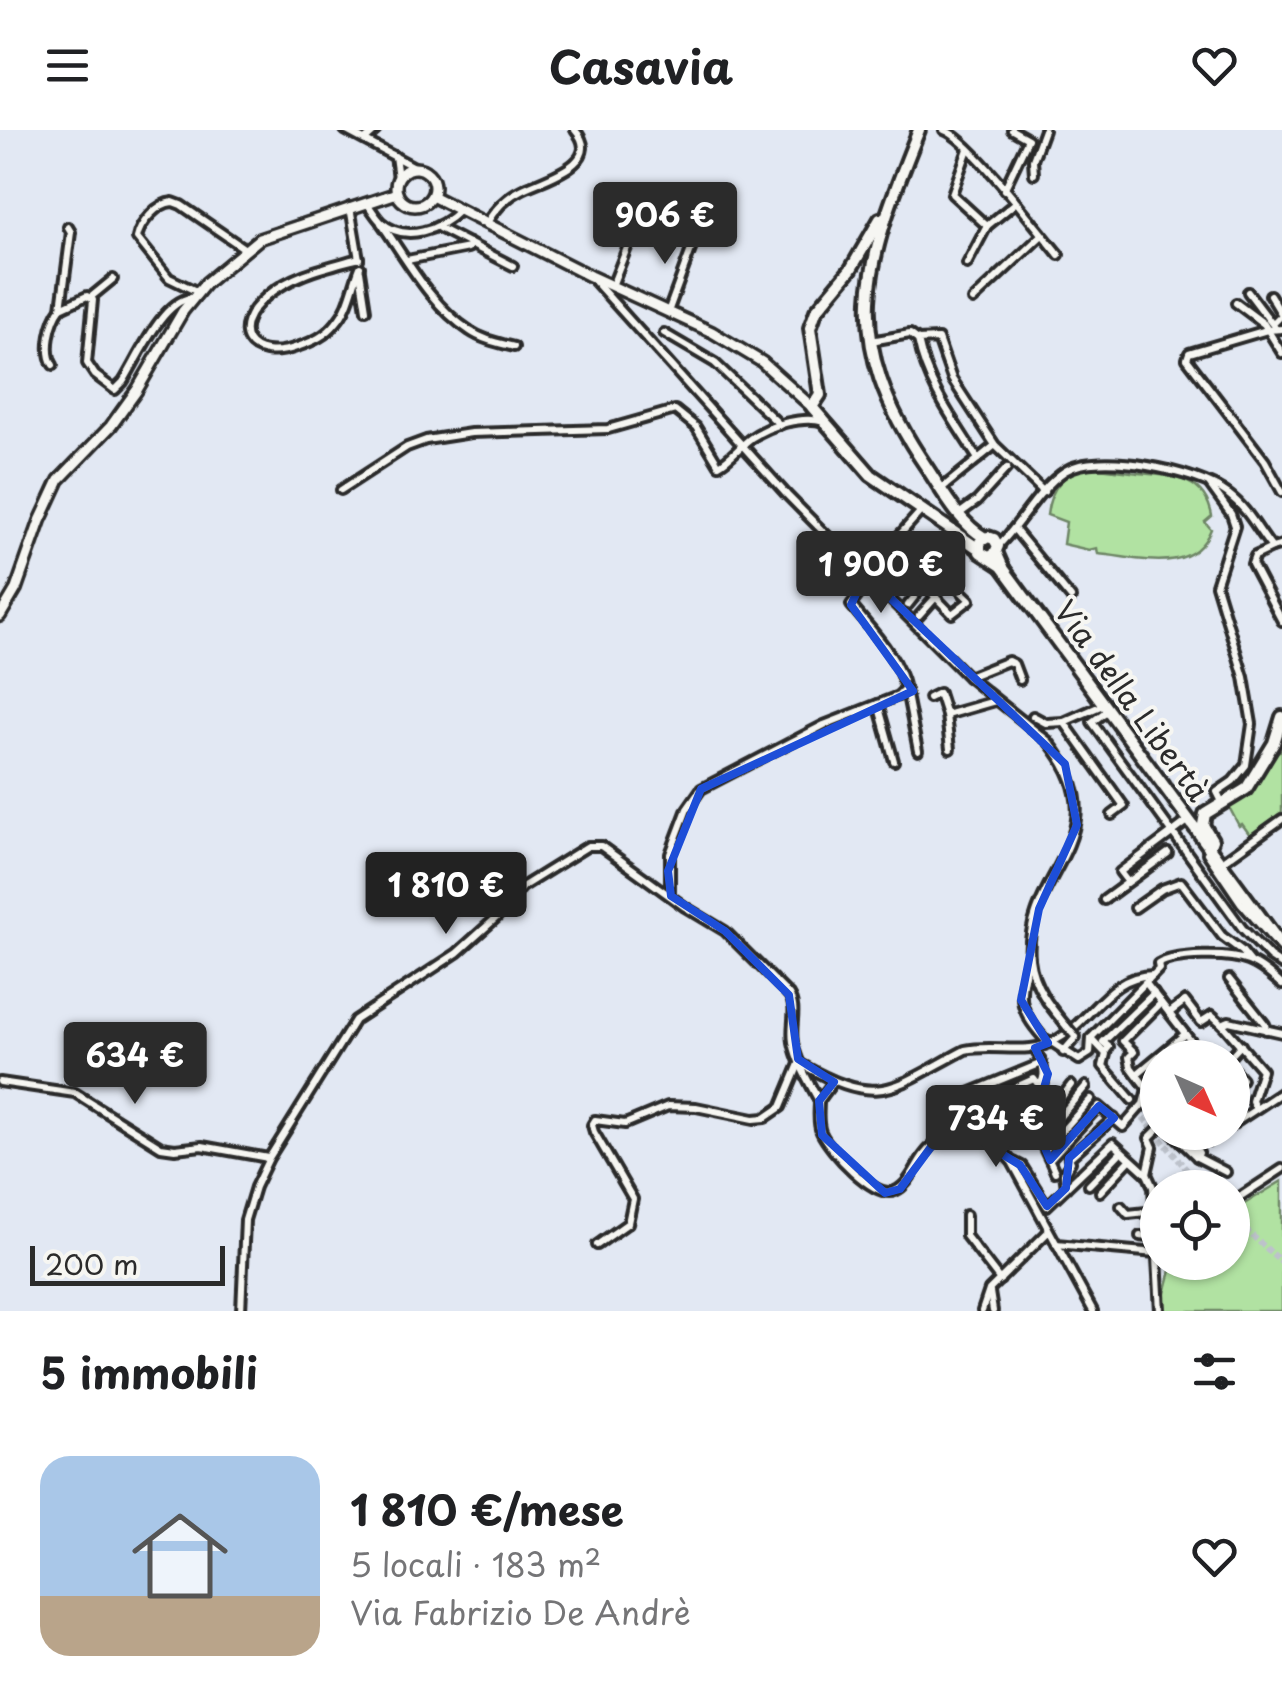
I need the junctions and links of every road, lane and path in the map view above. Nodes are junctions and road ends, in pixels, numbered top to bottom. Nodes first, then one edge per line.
1 (345, 130) edge
2 (376, 130) edge
3 (575, 130) edge
4 (919, 130) edge
5 (944, 130) edge
6 (1012, 130) edge
7 (1044, 130) edge
8 (366, 139) junction
9 (968, 149) junction
10 (395, 155) junction
11 (1021, 156) junction
12 (1033, 160) junction
13 (416, 168) junction
14 (1034, 174) dead end
15 (398, 178) junction
16 (1004, 190) junction
17 (396, 192) junction
18 (432, 196) junction
19 (366, 202) junction
20 (645, 202) dead end
21 (1014, 204) junction
22 (350, 207) junction
23 (460, 210) junction
24 (382, 222) junction
25 (486, 224) junction
26 (987, 226) junction
27 (439, 227) junction
28 (68, 228) dead end
29 (876, 233) junction
30 (1042, 235) junction
31 (696, 236) dead end
32 (469, 243) junction
33 (245, 249) junction
34 (1059, 254) dead end
35 (407, 260) junction
36 (359, 263) junction
37 (966, 264) dead end
38 (514, 266) dead end
39 (851, 269) junction
40 (590, 276) junction
41 (113, 279) dead end
42 (869, 282) junction
43 (612, 286) junction
44 (1248, 292) dead end
45 (195, 295) junction
46 (1270, 295) dead end
47 (90, 297) junction
48 (973, 300) dead end
49 (1236, 303) dead end
50 (60, 308) junction
51 (366, 310) dead end
52 (668, 312) junction
53 (1275, 328) edge
54 (664, 333) dead end
55 (918, 340) junction
56 (870, 341) junction
57 (514, 347) dead end
58 (1282, 352) edge
59 (52, 365) dead end
60 (820, 395) junction
61 (812, 407) junction
62 (799, 420) junction
63 (826, 423) junction
64 (780, 425) junction
65 (744, 446) junction
66 (994, 446) junction
67 (978, 459) junction
68 (1007, 468) dead end
69 (1209, 484) junction
70 (342, 490) dead end
71 (942, 490) junction
72 (1044, 492) junction
73 (1282, 492) edge
74 (921, 510) junction
75 (959, 514) junction
76 (1013, 532) junction
77 (1282, 545) edge
78 (990, 547) junction
79 (888, 548) junction
80 (1272, 548) junction
81 (899, 560) junction
82 (911, 572) junction
83 (866, 574) junction
84 (877, 586) junction
85 (930, 591) junction
86 (890, 598) junction
87 (1071, 598) dead end
88 (908, 604) dead end
89 (0, 616) edge
90 (919, 616) dead end
91 (1282, 621) edge
92 (968, 677) junction
93 (1020, 680) dead end
94 (906, 689) junction
95 (929, 698) dead end
96 (996, 700) junction
97 (878, 704) junction
98 (1107, 707) junction
99 (946, 716) junction
100 (1033, 716) dead end
101 (1282, 717) edge
102 (1064, 722) junction
103 (1130, 740) junction
104 (1278, 744) edge
105 (950, 749) dead end
106 (918, 751) dead end
107 (1114, 752) junction
108 (894, 761) dead end
109 (1153, 771) junction
110 (1137, 782) junction
111 (1223, 804) junction
112 (1112, 815) dead end
113 (1282, 819) edge
114 (1189, 820) junction
115 (1172, 832) junction
116 (1209, 851) junction
117 (1168, 853) dead end
118 (1220, 863) junction
119 (1198, 864) junction
120 (1128, 881) junction
121 (670, 896) junction
122 (1104, 900) dead end
123 (1135, 908) dead end
124 (1282, 947) edge
125 (1030, 958) junction
126 (1250, 962) junction
127 (1282, 965) edge
128 (1152, 975) junction
129 (1034, 977) junction
130 (1230, 980) dead end
131 (1145, 982) junction
132 (1022, 984) junction
133 (1282, 985) edge
134 (1154, 994) junction
135 (1161, 1003) junction
136 (1169, 1013) junction
137 (1222, 1024) junction
138 (1266, 1030) junction
139 (1282, 1033) edge
140 (1185, 1034) junction
141 (1091, 1038) junction
142 (1189, 1040) edge
143 (1237, 1040) edge
144 (1050, 1043) junction
145 (1035, 1048) junction
146 (1063, 1052) junction
147 (1105, 1052) junction
148 (1250, 1055) edge
149 (1042, 1062) junction
150 (800, 1063) junction
151 (1136, 1074) junction
152 (1140, 1080) edge
153 (0, 1082) edge
154 (833, 1082) junction
155 (1044, 1082) junction
156 (1071, 1086) dead end
157 (1086, 1086) dead end
158 (1282, 1092) edge
159 (1091, 1098) dead end
160 (1132, 1100) tunnel mouth
161 (819, 1101) junction
162 (1033, 1106) junction
163 (1255, 1107) junction
164 (1140, 1108) edge
165 (1250, 1111) edge
166 (1114, 1118) junction
167 (1041, 1139) junction
168 (1046, 1150) junction
169 (1190, 1150) edge
170 (1197, 1150) edge
171 (1121, 1152) junction
172 (1197, 1157) junction
173 (270, 1158) junction
174 (1050, 1159) junction
175 (1129, 1161) junction
176 (1012, 1162) junction
177 (1282, 1169) edge
178 (1141, 1170) edge
179 (1222, 1170) edge
180 (1055, 1172) dead end
181 (1090, 1186) dead end
182 (1066, 1188) junction
183 (1250, 1190) edge
184 (1100, 1192) dead end
185 (1121, 1206) dead end
186 (1140, 1213) edge
187 (966, 1215) dead end
188 (1048, 1231) junction
189 (1056, 1244) junction
190 (597, 1245) dead end
191 (1140, 1251) edge
192 (1000, 1280) junction
193 (1158, 1280) edge
194 (989, 1290) junction
195 (241, 1311) edge
196 (982, 1311) edge
197 (993, 1311) edge
198 (1094, 1311) edge
199 (1160, 1311) edge

1 - 8 street
2 - 8 street
3 - 25 street
4 - 29 main road
5 - 9 street
6 - 11 street
7 - 12 street
8 - 10 street
9 - 16 street
9 - 26 street
10 - 13 street
10 - 15 street
11 - 12 street
11 - 16 street
12 - 14 street
13 - 15 street
13 - 18 street
15 - 17 street
16 - 21 street
17 - 18 street
17 - 19 street
18 - 23 street
19 - 22 street
19 - 24 street
20 - 43 street
21 - 26 street
21 - 30 street
22 - 33 street
22 - 36 street
23 - 25 street
23 - 27 street
24 - 27 street
24 - 35 street
25 - 40 street
26 - 37 street
27 - 32 street
28 - 50 street
29 - 39 main road
29 - 42 main road
30 - 34 street
30 - 48 street
31 - 52 street
32 - 35 street
32 - 38 street
33 - 45 street
33 - 45 street
35 - 57 street
36 - 36 street
36 - 51 street
39 - 42 main road
39 - 60 main road
40 - 43 street
40 - 65 street
41 - 47 street
42 - 56 main road
43 - 52 street
44 - 53 street
45 - 47 street
45 - 89 street
46 - 53 street
47 - 50 street
49 - 53 street
50 - 59 street
52 - 61 street
53 - 58 street
53 - 73 street
54 - 64 street
55 - 56 street
55 - 66 street
55 - 67 street
56 - 71 main road
60 - 61 main road
60 - 63 main road
61 - 62 street
61 - 63 main road
62 - 63 street
62 - 64 street
63 - 74 main road
64 - 65 street
65 - 70 street
65 - 83 street
66 - 67 street
66 - 72 street
67 - 71 street
68 - 75 street
69 - 72 street
69 - 80 street
69 - 111 street
71 - 75 main road
72 - 76 street
74 - 78 main road
74 - 79 street
75 - 78 main road
76 - 78 street
76 - 87 street
77 - 80 street
78 - 98 main road, Via della Libertà
79 - 81 street
79 - 83 street
80 - 91 street
81 - 82 street
81 - 84 street
82 - 85 street
82 - 86 street
83 - 84 street
83 - 94 street
84 - 86 street
85 - 85 street
85 - 88 street
85 - 90 street
86 - 92 street
92 - 93 street
92 - 96 street
94 - 97 street
94 - 106 street
95 - 99 street
96 - 99 street
96 - 125 street
97 - 108 street
97 - 121 street
98 - 102 street
98 - 103 main road, Via della Libertà
98 - 107 street
99 - 105 street
100 - 102 street
101 - 104 main road
102 - 112 street
103 - 107 street
103 - 109 main road, Via della Libertà
104 - 111 main road
107 - 110 street
109 - 110 street
109 - 114 main road, Via della Libertà
110 - 115 street
111 - 116 main road
113 - 118 street
114 - 115 street
114 - 116 main road, Via della Libertà
115 - 119 street
115 - 120 street
116 - 118 main road, Via della Libertà
116 - 119 street
116 - 124 street
117 - 120 street
118 - 124 main road, Via della Libertà
119 - 127 street
120 - 122 street
121 - 150 street
121 - 173 street
123 - 126 street
125 - 129 street
125 - 132 street
126 - 128 street
126 - 133 street
128 - 131 street
128 - 144 street
129 - 132 street
129 - 146 street
130 - 138 street
131 - 134 street
131 - 141 street
132 - 144 street
134 - 135 street
134 - 147 street
135 - 136 street
135 - 151 street
136 - 137 street
136 - 140 street
137 - 138 street
137 - 143 street
138 - 139 street
140 - 142 street
140 - 151 street
141 - 146 street
141 - 147 street
144 - 145 street
144 - 146 street
145 - 149 street
145 - 154 street
147 - 160 street
148 - 163 street
149 - 155 street
149 - 155 street
150 - 154 street
150 - 161 street
150 - 190 street
151 - 152 street
153 - 173 street
154 - 161 street
155 - 162 street
156 - 162 street
157 - 167 street
158 - 163 street
159 - 168 street
161 - 176 street
162 - 167 street
163 - 165 street
164 - 166 street
166 - 174 street
166 - 182 street
167 - 168 street
168 - 174 street
169 - 172 street
170 - 172 street
171 - 175 street
171 - 181 street
171 - 182 street
172 - 179 street
173 - 195 street
174 - 180 street
175 - 178 street
175 - 184 street
176 - 182 street
176 - 188 street
177 - 183 street
185 - 186 street
187 - 192 street
188 - 189 street
188 - 192 street
189 - 191 street
189 - 198 street
192 - 194 street
193 - 199 street
194 - 196 street
194 - 197 street

